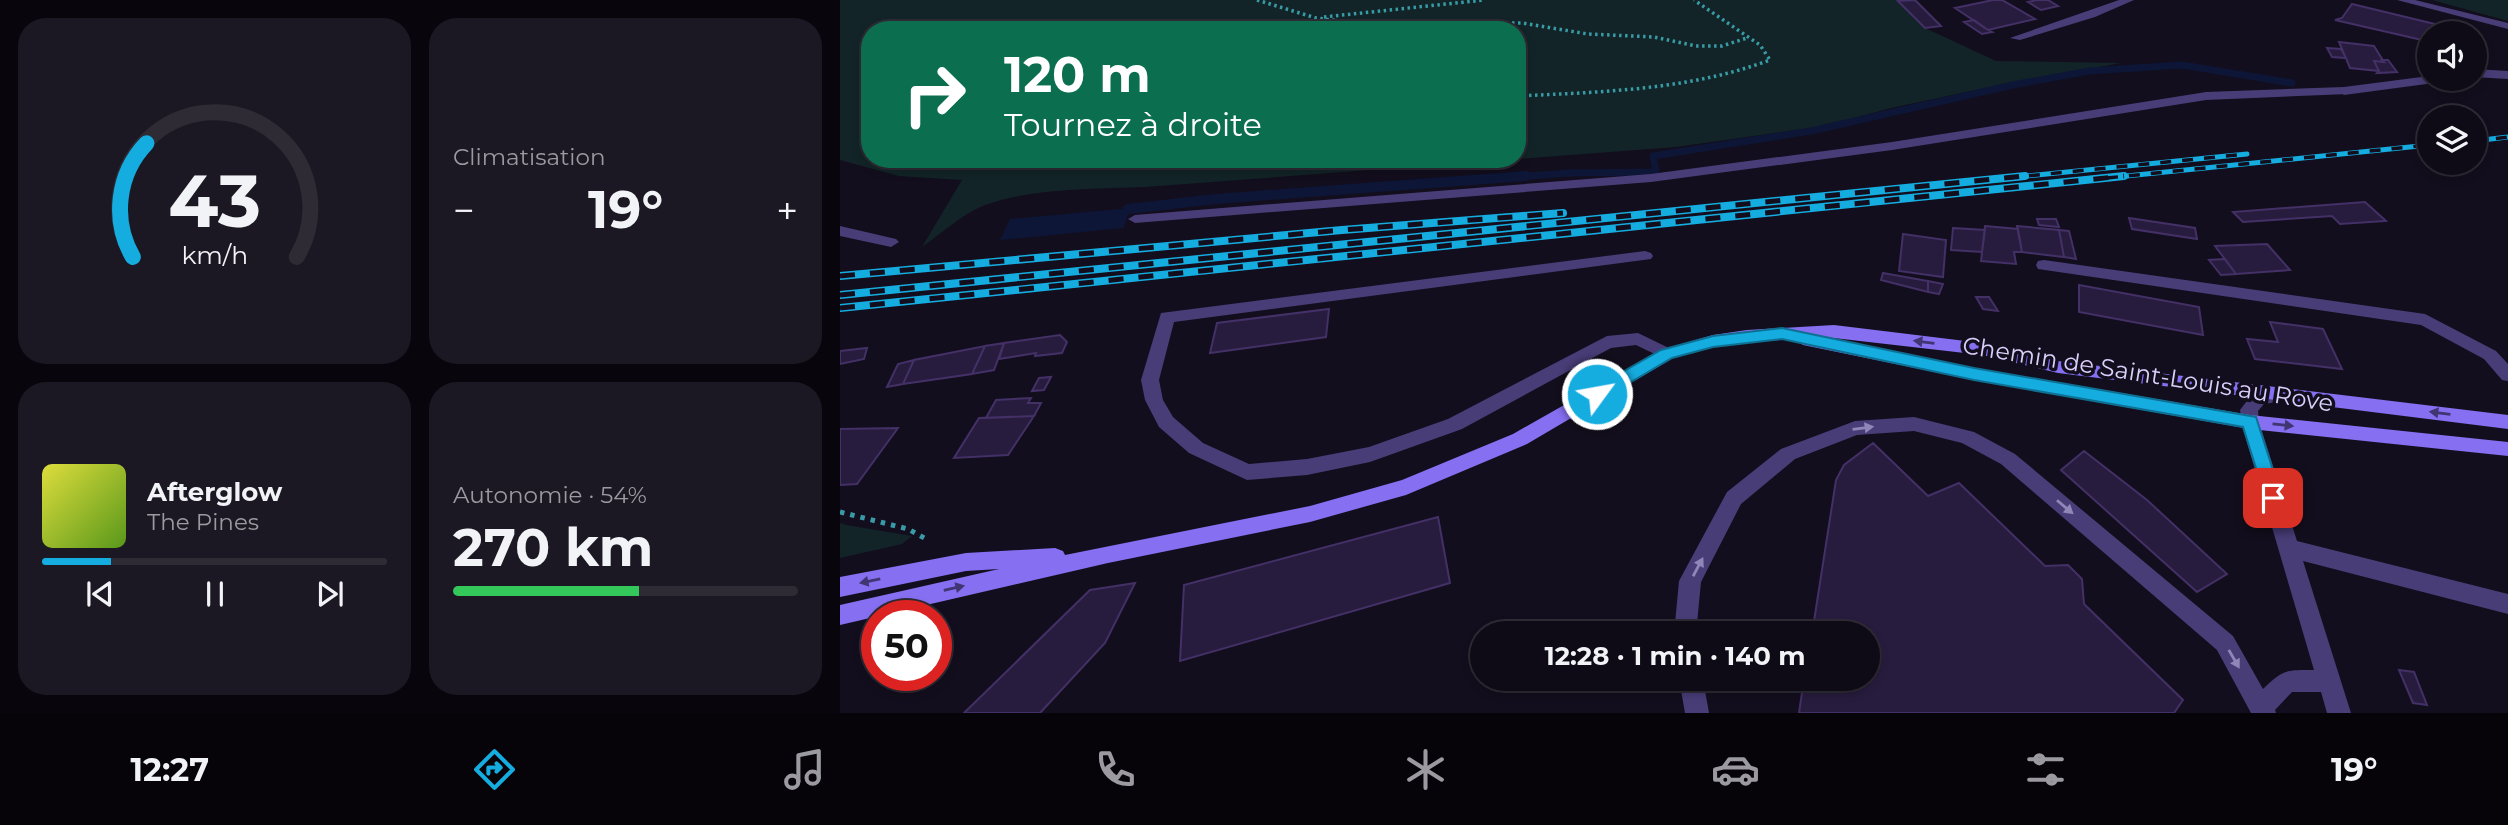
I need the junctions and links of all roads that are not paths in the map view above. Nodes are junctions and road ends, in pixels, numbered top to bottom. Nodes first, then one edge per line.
1 (2129, 0) edge
2 (2402, 0) edge
3 (2508, 26) edge
4 (2016, 37) dead end
5 (2487, 74) edge
6 (2508, 75) edge
7 (2417, 81) edge
8 (1135, 219) dead end
9 (840, 231) edge
10 (891, 242) dead end
11 (1645, 256) dead end
12 (2043, 265) dead end
13 (1782, 334) junction
14 (1667, 354) junction
15 (2508, 375) edge
16 (2286, 394) junction
17 (2250, 422) junction
18 (2508, 422) edge
19 (2508, 449) edge
20 (2289, 548) junction
21 (1108, 554) junction
22 (840, 587) edge
23 (2508, 604) edge
24 (840, 615) edge
25 (1686, 621) edge
26 (2328, 681) junction
27 (1692, 691) edge
28 (2263, 710) edge
29 (1697, 713) edge
30 (2339, 713) edge

1 - 4 street
2 - 3 street
5 - 6 street
7 - 8 street
9 - 10 street
11 - 14 street
12 - 15 street
13 - 14 main road, Chemin de Saint-Louis au Rove
16 -> 13 main road, Chemin de Saint-Louis au Rove
13 - 17 main road, Chemin de Saint-Louis au Rove
14 - 21 main road, Chemin de Saint-Louis au Rove
16 - 17 street
18 -> 16 main road, Chemin de Saint-Louis au Rove
17 -> 19 main road, Chemin de Saint-Louis au Rove
17 - 20 street
20 - 23 street
20 - 26 street
21 -> 22 main road, Chemin de Saint-Louis au Rove
24 -> 21 main road, Chemin de Saint-Louis au Rove
25 -> 28 street
26 - 28 street
26 - 30 street
27 - 29 street

